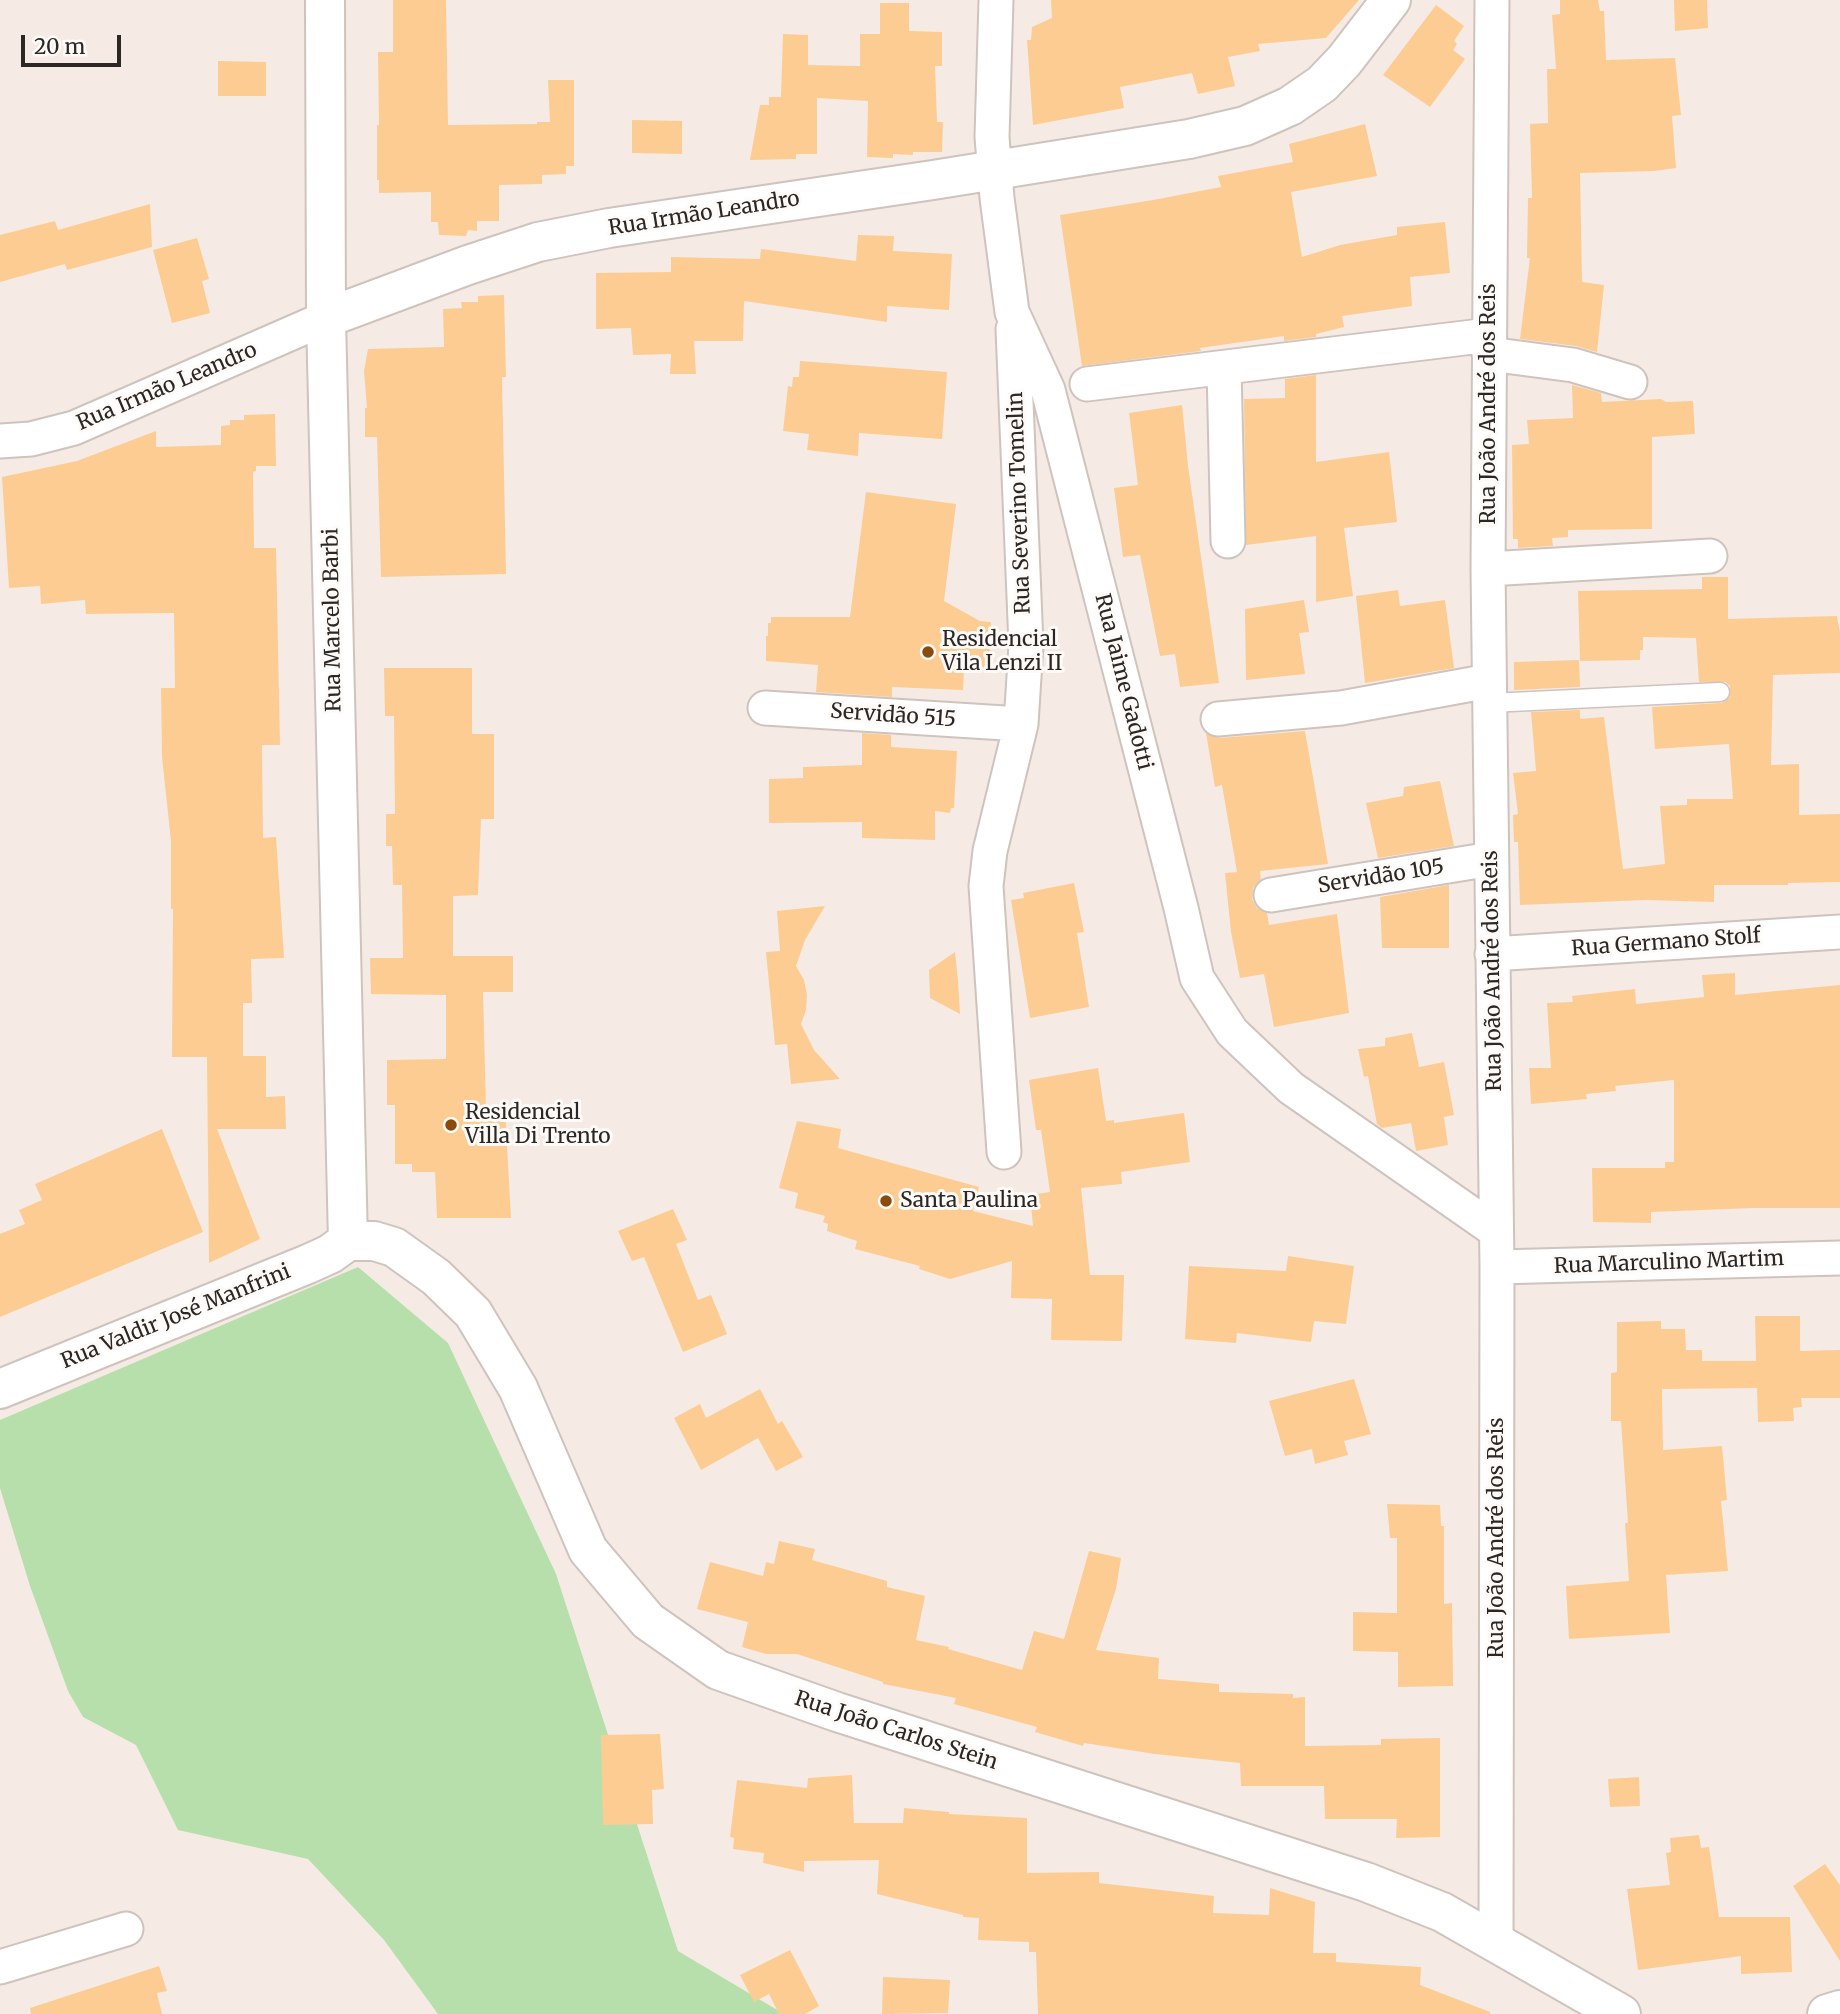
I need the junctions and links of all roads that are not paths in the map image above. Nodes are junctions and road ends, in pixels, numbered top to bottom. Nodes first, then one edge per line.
1 (325, 0) edge
2 (996, 0) edge
3 (1391, 0) edge
4 (1492, 0) edge
5 (995, 170) junction
6 (1012, 312) junction
7 (326, 318) junction
8 (1489, 344) junction
9 (1224, 368) junction
10 (1630, 382) dead end
11 (1087, 384) dead end
12 (0, 441) edge
13 (1228, 541) dead end
14 (1710, 556) dead end
15 (1488, 569) junction
16 (1489, 692) junction
17 (1720, 692) dead end
18 (765, 708) dead end
19 (1218, 719) dead end
20 (1021, 724) junction
21 (1491, 859) junction
22 (1271, 895) dead end
23 (1840, 932) edge
24 (1492, 954) junction
25 (1004, 1152) dead end
26 (1496, 1231) junction
27 (348, 1241) junction
28 (1840, 1258) edge
29 (1497, 1267) junction
30 (0, 1389) edge
31 (126, 1929) dead end
32 (1496, 1942) junction
33 (0, 1967) edge
34 (1840, 2010) edge
35 (1621, 2014) edge
36 (1827, 2014) edge

1 - 7 street, Rua Marcelo Barbi
2 - 5 street, Rua Jaime Gadotti
3 - 5 street, Rua Irmão Leandro
4 - 8 street, Rua João André dos Reis
5 - 6 street, Rua Jaime Gadotti
5 - 7 street, Rua Irmão Leandro
6 - 20 street, Rua Severino Tomelin
6 - 26 street, Rua Jaime Gadotti
7 - 12 street, Rua Irmão Leandro
7 - 27 street, Rua Marcelo Barbi
8 - 9 street
8 - 10 street
8 - 15 street, Rua João André dos Reis
9 - 11 street
9 - 13 street
14 - 15 street
15 - 16 street, Rua João André dos Reis
16 - 17 lane
16 - 19 street
16 - 21 street, Rua João André dos Reis
18 - 20 street, Servidão 515
20 - 25 street, Rua Severino Tomelin
21 - 22 street, Servidão 105
21 - 24 street, Rua João André dos Reis
23 - 24 street, Rua Germano Stolf
24 - 26 street, Rua João André dos Reis
26 - 29 street, Rua João André dos Reis
27 - 30 street, Rua Valdir José Manfrini
27 - 32 street, Rua João Carlos Stein
28 - 29 street, Rua Marculino Martim
29 - 32 street, Rua João André dos Reis
31 - 33 street
32 - 35 street, Rua João Carlos Stein
34 - 36 street

